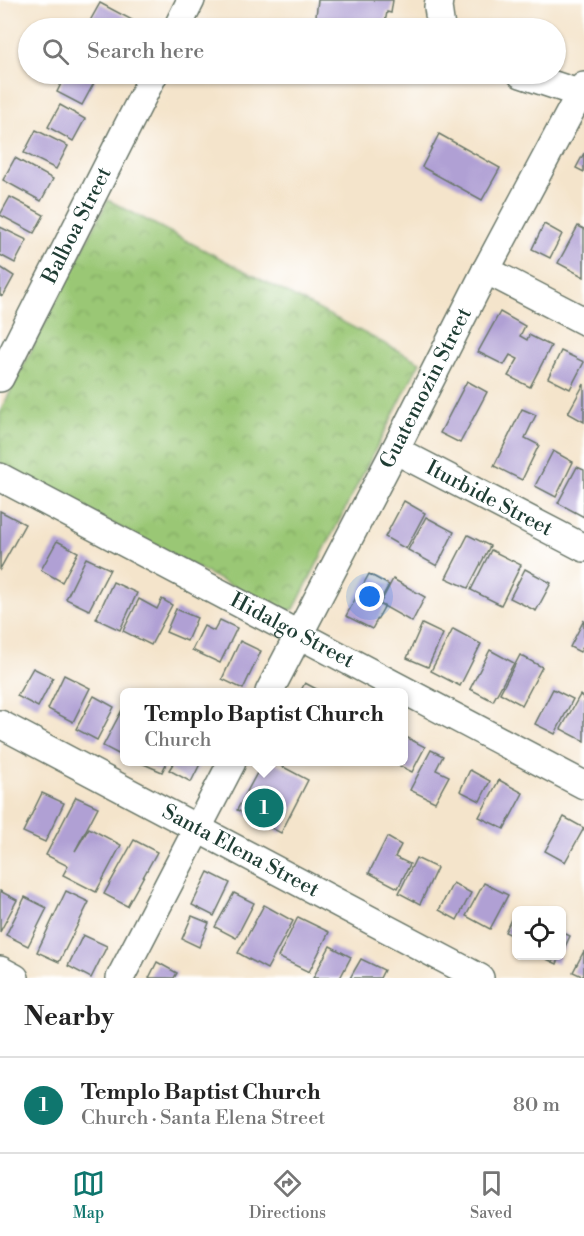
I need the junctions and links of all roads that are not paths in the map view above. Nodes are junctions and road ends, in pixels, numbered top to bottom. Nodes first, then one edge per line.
1 (191, 0) edge
2 (439, 0) edge
3 (182, 18) edge
4 (440, 18) edge
5 (149, 84) edge
6 (557, 84) edge
7 (583, 91) edge
8 (486, 270) junction
9 (584, 321) edge
10 (0, 378) edge
11 (395, 450) junction
12 (0, 477) edge
13 (584, 548) edge
14 (300, 634) junction
15 (272, 688) edge
16 (402, 688) edge
17 (408, 691) edge
18 (0, 724) edge
19 (230, 766) edge
20 (584, 785) edge
21 (197, 827) junction
22 (0, 970) edge
23 (15, 978) edge
24 (120, 978) edge
25 (480, 978) edge

1 - 3 street
2 - 4 street
5 - 10 street, Balboa Street
6 - 7 street
7 - 8 street, Guatemozin Street
8 - 9 street
8 - 11 street, Guatemozin Street
11 - 13 street, Iturbide Street
11 - 14 street, Guatemozin Street
12 - 14 street, Hidalgo Street
14 - 15 street, Guatemozin Street
14 - 16 street, Hidalgo Street
17 - 20 street, Hidalgo Street
18 - 21 street, Santa Elena Street
19 - 21 street
21 - 24 street
21 - 25 street, Santa Elena Street
22 - 23 street

